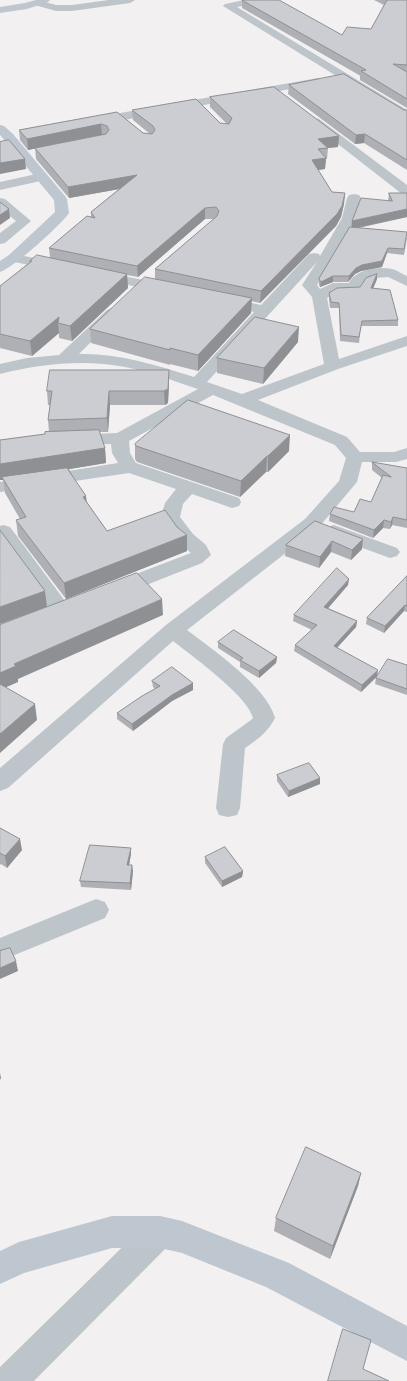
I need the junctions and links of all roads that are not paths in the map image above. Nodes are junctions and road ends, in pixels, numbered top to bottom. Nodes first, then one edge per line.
1 (130, 0) edge
2 (259, 0) edge
3 (42, 1) edge
4 (0, 10) edge
5 (343, 76) junction
6 (272, 89) junction
7 (285, 98) edge
8 (196, 102) junction
9 (206, 112) edge
10 (303, 112) edge
11 (407, 115) edge
12 (120, 117) junction
13 (83, 124) edge
14 (131, 126) edge
15 (24, 135) edge
16 (8, 137) edge
17 (0, 148) edge
18 (44, 175) junction
19 (0, 180) edge
20 (0, 186) edge
21 (407, 191) edge
22 (354, 198) dead end
23 (0, 202) edge
24 (0, 240) edge
25 (14, 258) junction
26 (314, 258) dead end
27 (0, 268) edge
28 (154, 274) edge
29 (407, 282) edge
30 (142, 284) junction
31 (180, 292) edge
32 (131, 295) edge
33 (319, 296) junction
34 (211, 298) edge
35 (120, 305) edge
36 (264, 310) junction
37 (407, 341) edge
38 (65, 358) junction
39 (332, 366) junction
40 (0, 369) edge
41 (205, 385) junction
42 (243, 400) junction
43 (121, 438) junction
44 (52, 440) edge
45 (407, 453) edge
46 (355, 457) junction
47 (130, 467) junction
48 (188, 487) junction
49 (0, 488) edge
50 (232, 502) dead end
51 (312, 523) junction
52 (1, 530) edge
53 (390, 552) dead end
54 (97, 596) edge
55 (41, 618) edge
56 (173, 630) junction
57 (0, 782) edge
58 (228, 808) dead end
59 (96, 910) dead end
60 (0, 950) edge
61 (160, 1232) junction
62 (0, 1268) edge
63 (407, 1344) edge
64 (10, 1381) edge

1 - 3 street
2 - 5 street
3 - 4 street
5 - 6 street
5 - 11 street
6 - 7 street
6 - 8 street
8 - 9 street
8 - 12 street
10 - 21 street
12 - 13 street
12 - 14 street
15 - 16 street
16 - 17 street
16 - 18 street
18 - 19 street
18 - 20 street
18 - 25 street
22 - 33 street
23 - 24 street
25 - 27 street
25 - 30 street
26 - 36 street
28 - 30 street
29 - 33 street
30 - 31 street
30 - 32 street
33 - 39 street
34 - 36 street
35 - 38 street
36 - 41 street
37 - 39 street
38 - 40 street
38 - 41 street
39 - 42 street
41 - 42 street
41 - 43 street
42 - 46 street
43 - 44 street
43 - 47 street
45 - 46 street
46 - 51 street
47 - 48 street
47 - 49 street
48 - 50 street
48 - 54 street
51 - 53 street
51 - 56 street
52 - 55 street
56 - 57 street
56 - 58 street
59 - 60 street
61 - 62 street
61 - 63 street
61 - 64 street

